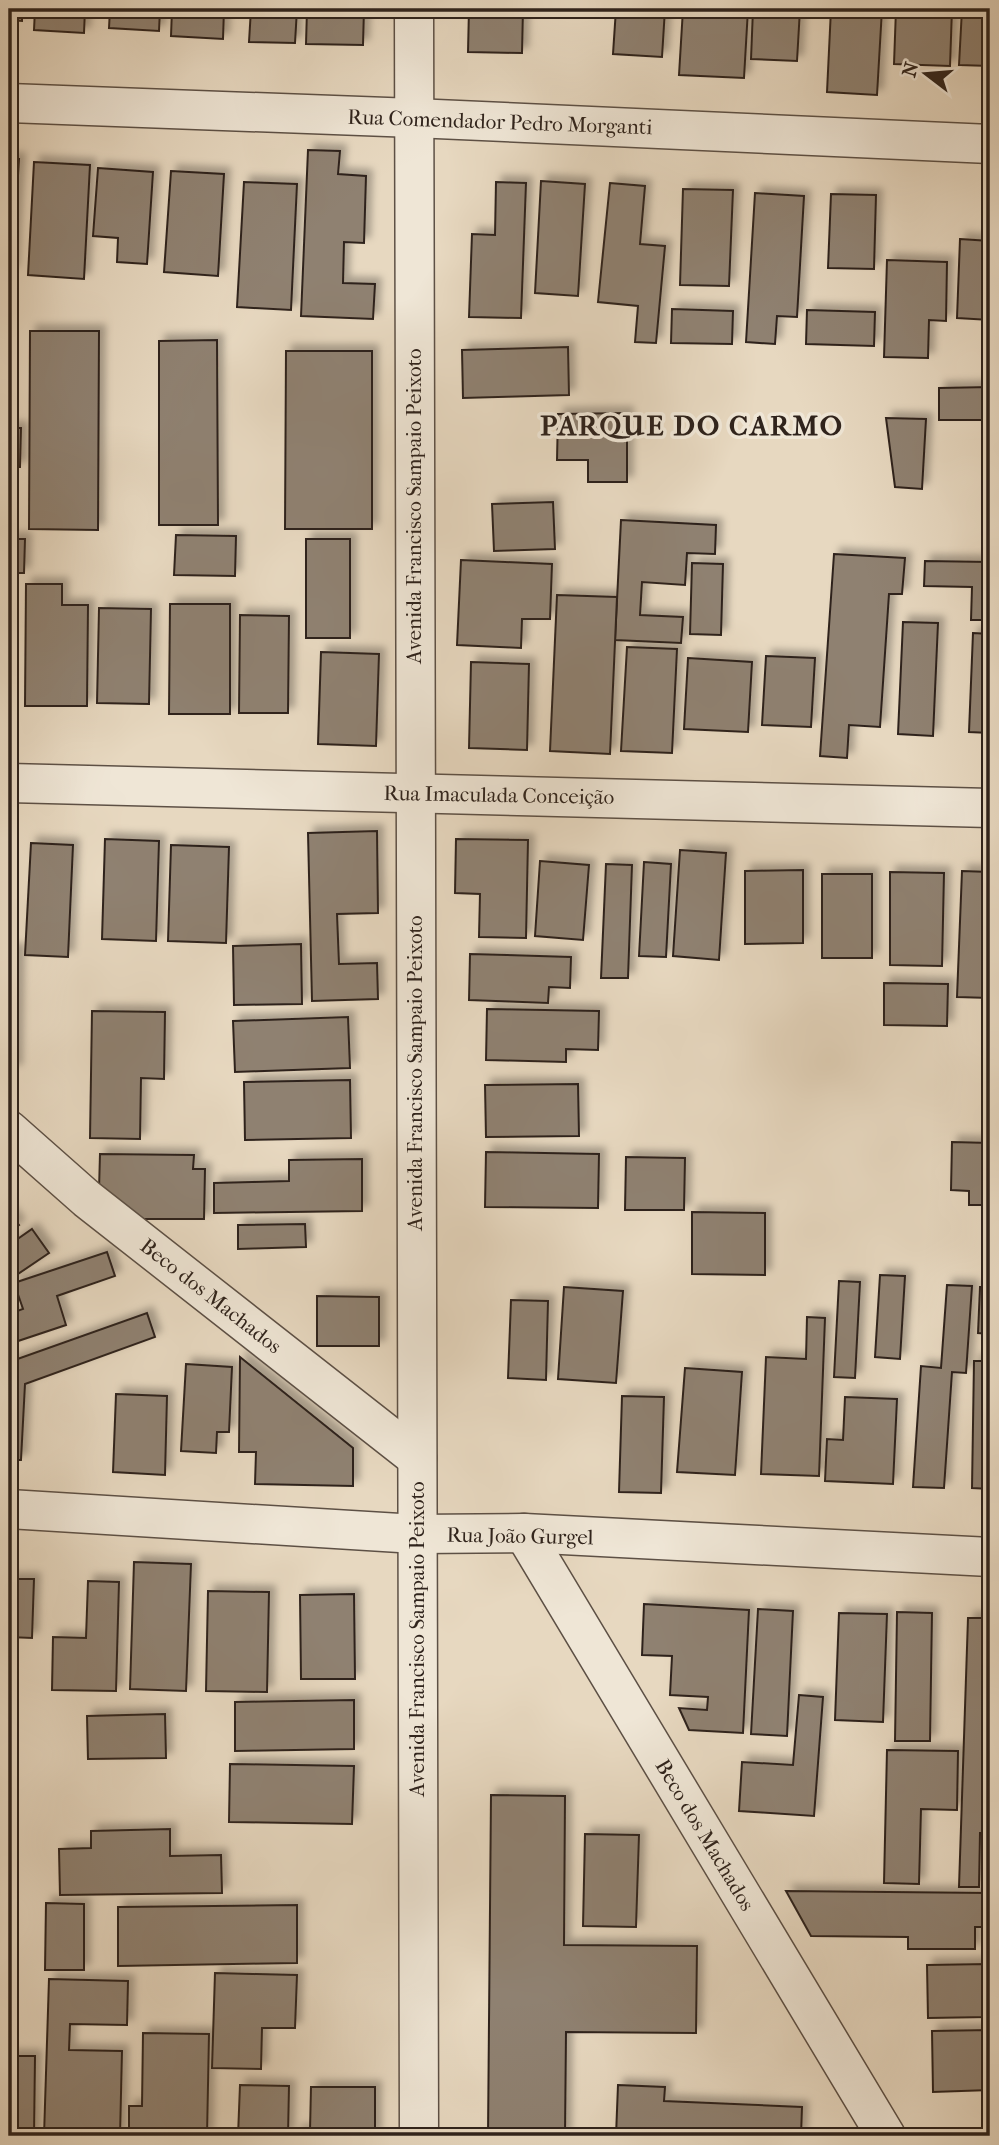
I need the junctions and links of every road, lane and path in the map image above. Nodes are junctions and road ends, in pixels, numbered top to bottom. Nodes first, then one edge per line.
1 (414, 9) edge
2 (9, 103) edge
3 (414, 118) junction
4 (990, 144) edge
5 (9, 783) edge
6 (414, 793) junction
7 (990, 808) edge
8 (9, 1130) edge
9 (417, 1458) junction
10 (9, 1509) edge
11 (524, 1533) junction
12 (416, 1534) junction
13 (990, 1557) edge
14 (419, 2136) edge
15 (886, 2136) edge

1 - 3 street, Avenida Francisco Sampaio Peixoto
2 - 3 street, Rua Comendador Pedro Morganti
3 - 4 street, Rua Comendador Pedro Morganti
3 - 6 street, Avenida Francisco Sampaio Peixoto
5 - 6 street, Rua Imaculada Conceição
6 - 7 street, Rua Imaculada Conceição
6 - 9 street, Avenida Francisco Sampaio Peixoto
8 - 9 street, Beco dos Machados
9 - 12 street, Avenida Francisco Sampaio Peixoto
10 - 12 street, Rua João Gurgel
11 - 12 street, Rua João Gurgel
11 - 13 street, Rua João Gurgel
11 - 15 street, Beco dos Machados
12 - 14 street, Avenida Francisco Sampaio Peixoto

